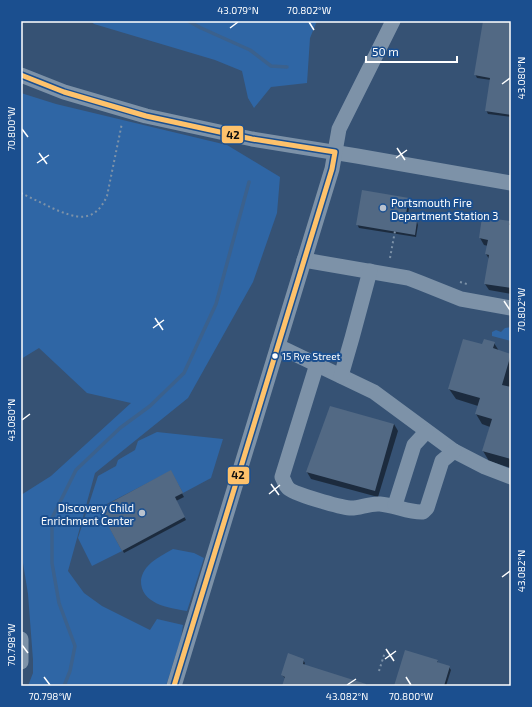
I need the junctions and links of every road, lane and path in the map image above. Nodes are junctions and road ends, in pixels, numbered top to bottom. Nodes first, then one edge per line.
1 (393, 21) edge
2 (21, 75) edge
3 (124, 110) junction
4 (335, 152) junction
5 (511, 183) edge
6 (21, 193) edge
7 (395, 231) dead end
8 (390, 258) dead end
9 (304, 260) junction
10 (370, 271) junction
11 (460, 282) dead end
12 (467, 284) dead end
13 (511, 308) edge
14 (278, 346) junction
15 (317, 364) junction
16 (341, 376) junction
17 (426, 432) junction
18 (454, 451) junction
19 (511, 477) edge
20 (395, 506) junction
21 (21, 636) edge
22 (385, 652) dead end
23 (21, 662) edge
24 (379, 671) dead end
25 (174, 686) edge

1 - 4 street
2 - 3 street
3 - 4 street
3 - 6 path
4 - 5 street
4 - 9 street
7 - 8 path
9 - 10 street
9 - 14 street
10 - 13 street
10 - 16 street
11 - 12 path
14 - 15 street
14 - 25 street
15 - 16 street
15 - 20 street
16 - 17 street
17 - 18 street
17 - 20 street
18 - 19 street
18 - 20 street
21 - 23 street
22 - 24 path

